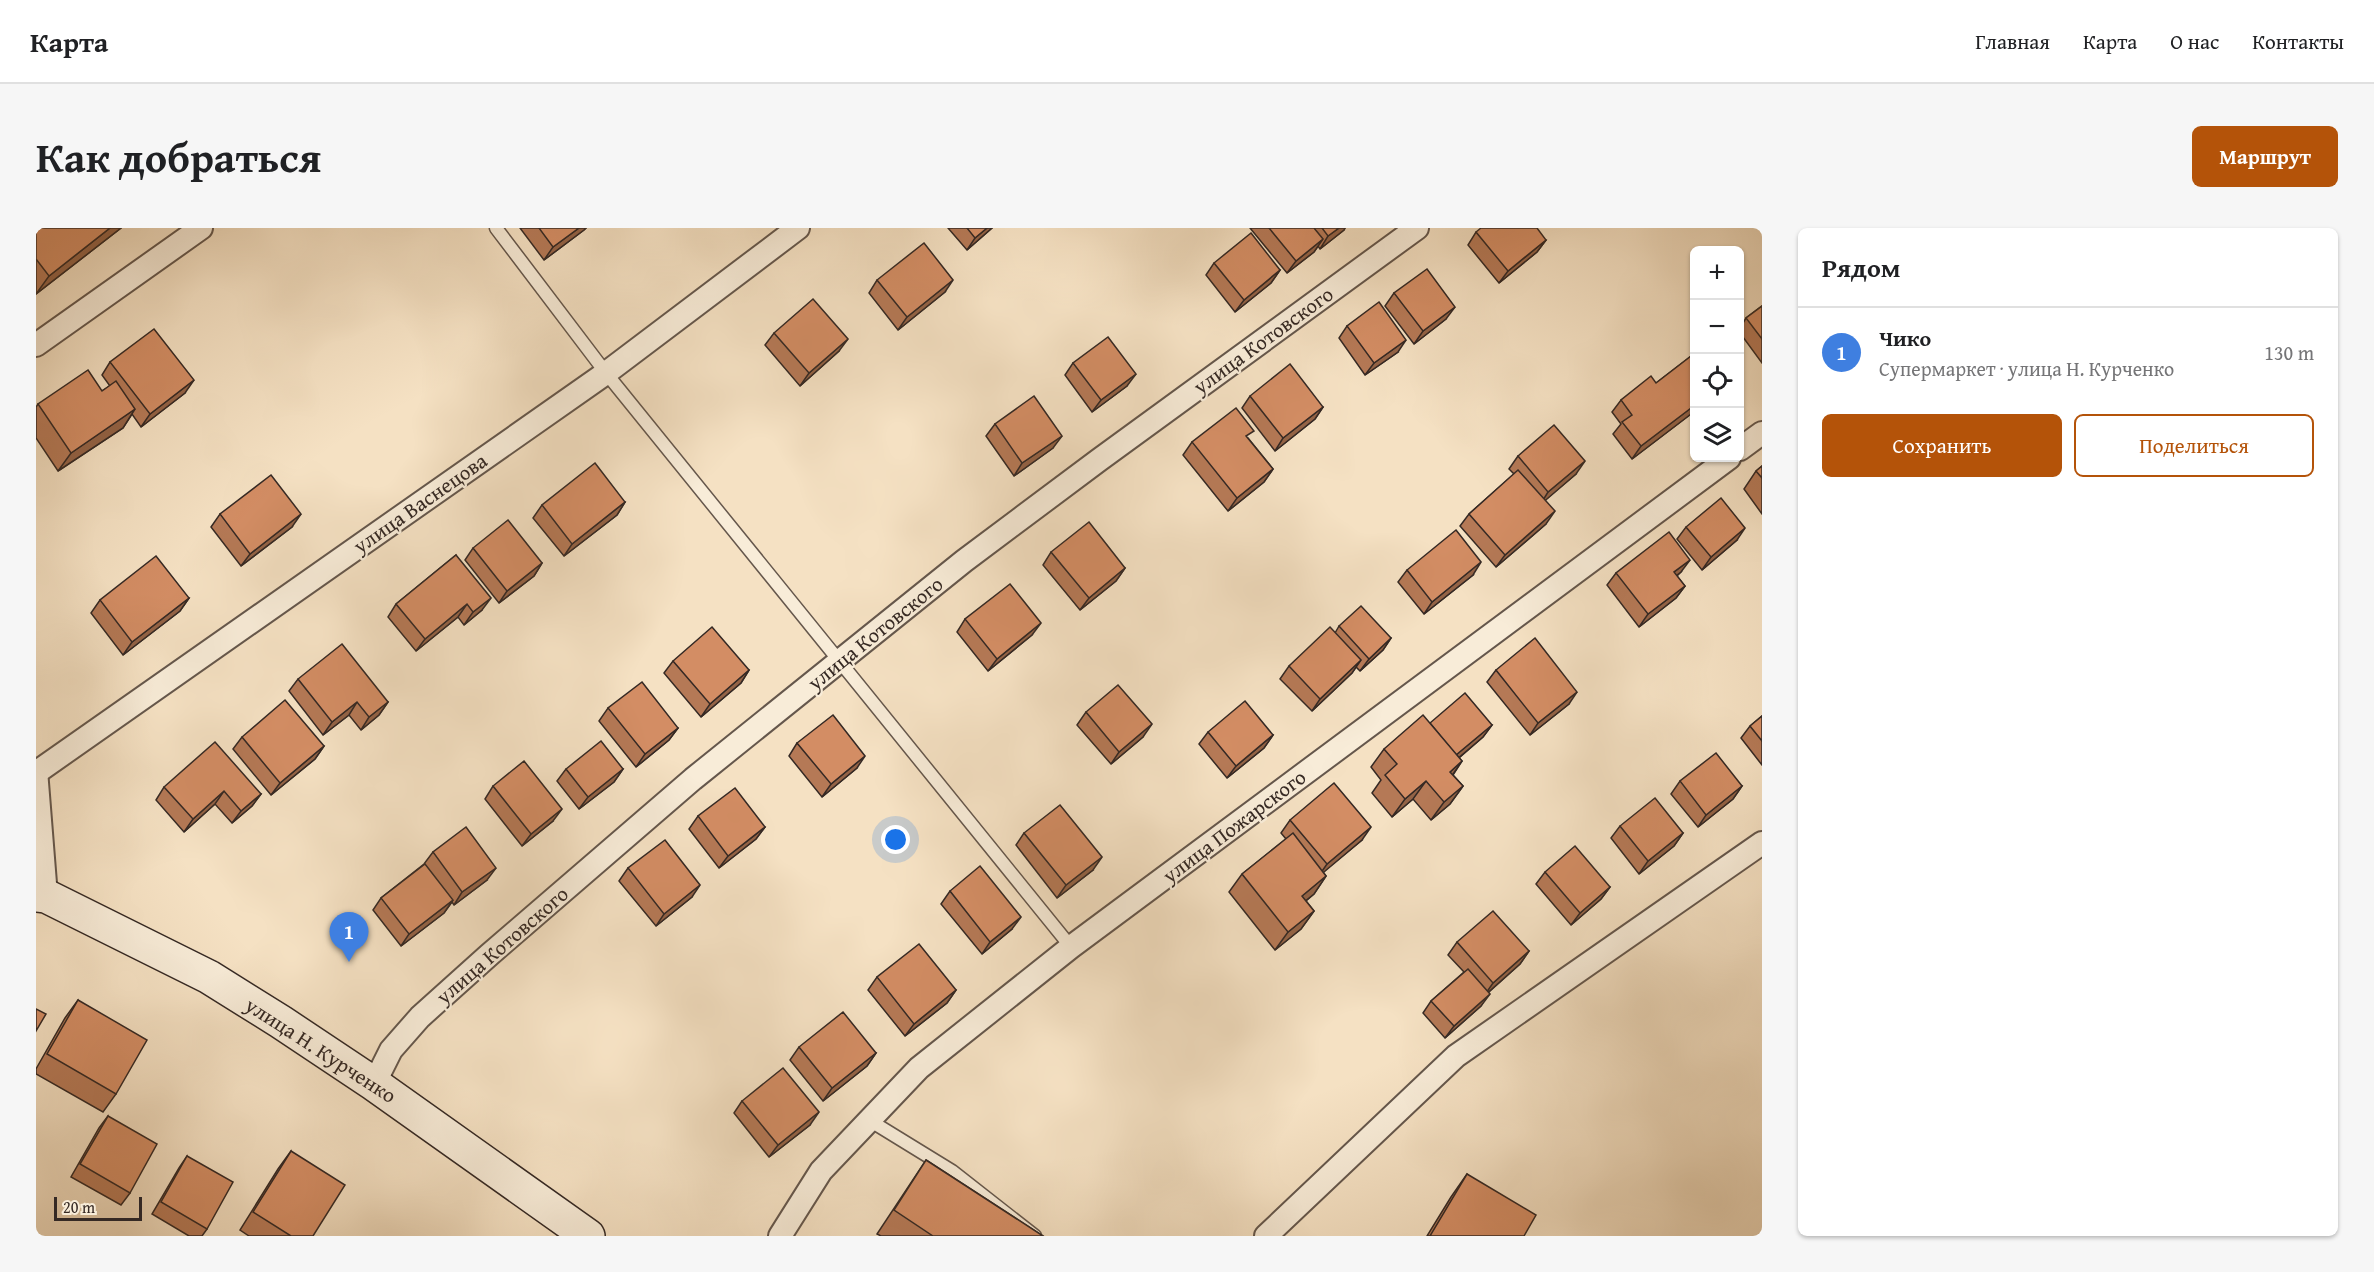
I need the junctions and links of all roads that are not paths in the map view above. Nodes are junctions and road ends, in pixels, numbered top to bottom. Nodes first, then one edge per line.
1 (201, 228) edge
2 (496, 228) edge
3 (798, 228) edge
4 (1417, 228) edge
5 (36, 345) edge
6 (606, 373) junction
7 (1762, 433) edge
8 (1744, 446) edge
9 (1724, 462) edge
10 (840, 662) junction
11 (36, 771) edge
12 (1762, 843) edge
13 (41, 895) edge
14 (1071, 947) junction
15 (374, 1084) junction
16 (869, 1120) junction
17 (588, 1236) edge
18 (780, 1236) edge
19 (1035, 1236) edge
20 (1266, 1236) edge

1 - 5 street
2 - 6 lane
3 - 6 street, улица Васнецова
4 - 10 street, улица Котовского
6 - 10 lane
6 - 11 street, улица Васнецова
7 - 8 street
9 - 14 street, улица Пожарского
10 - 14 lane
10 - 15 street, улица Котовского
11 - 13 street
12 - 20 street
13 - 15 main road, улица Н. Курченко
14 - 16 street, улица Пожарского
15 - 17 main road, улица Н. Курченко
16 - 18 street, улица Пожарского
16 - 19 lane

